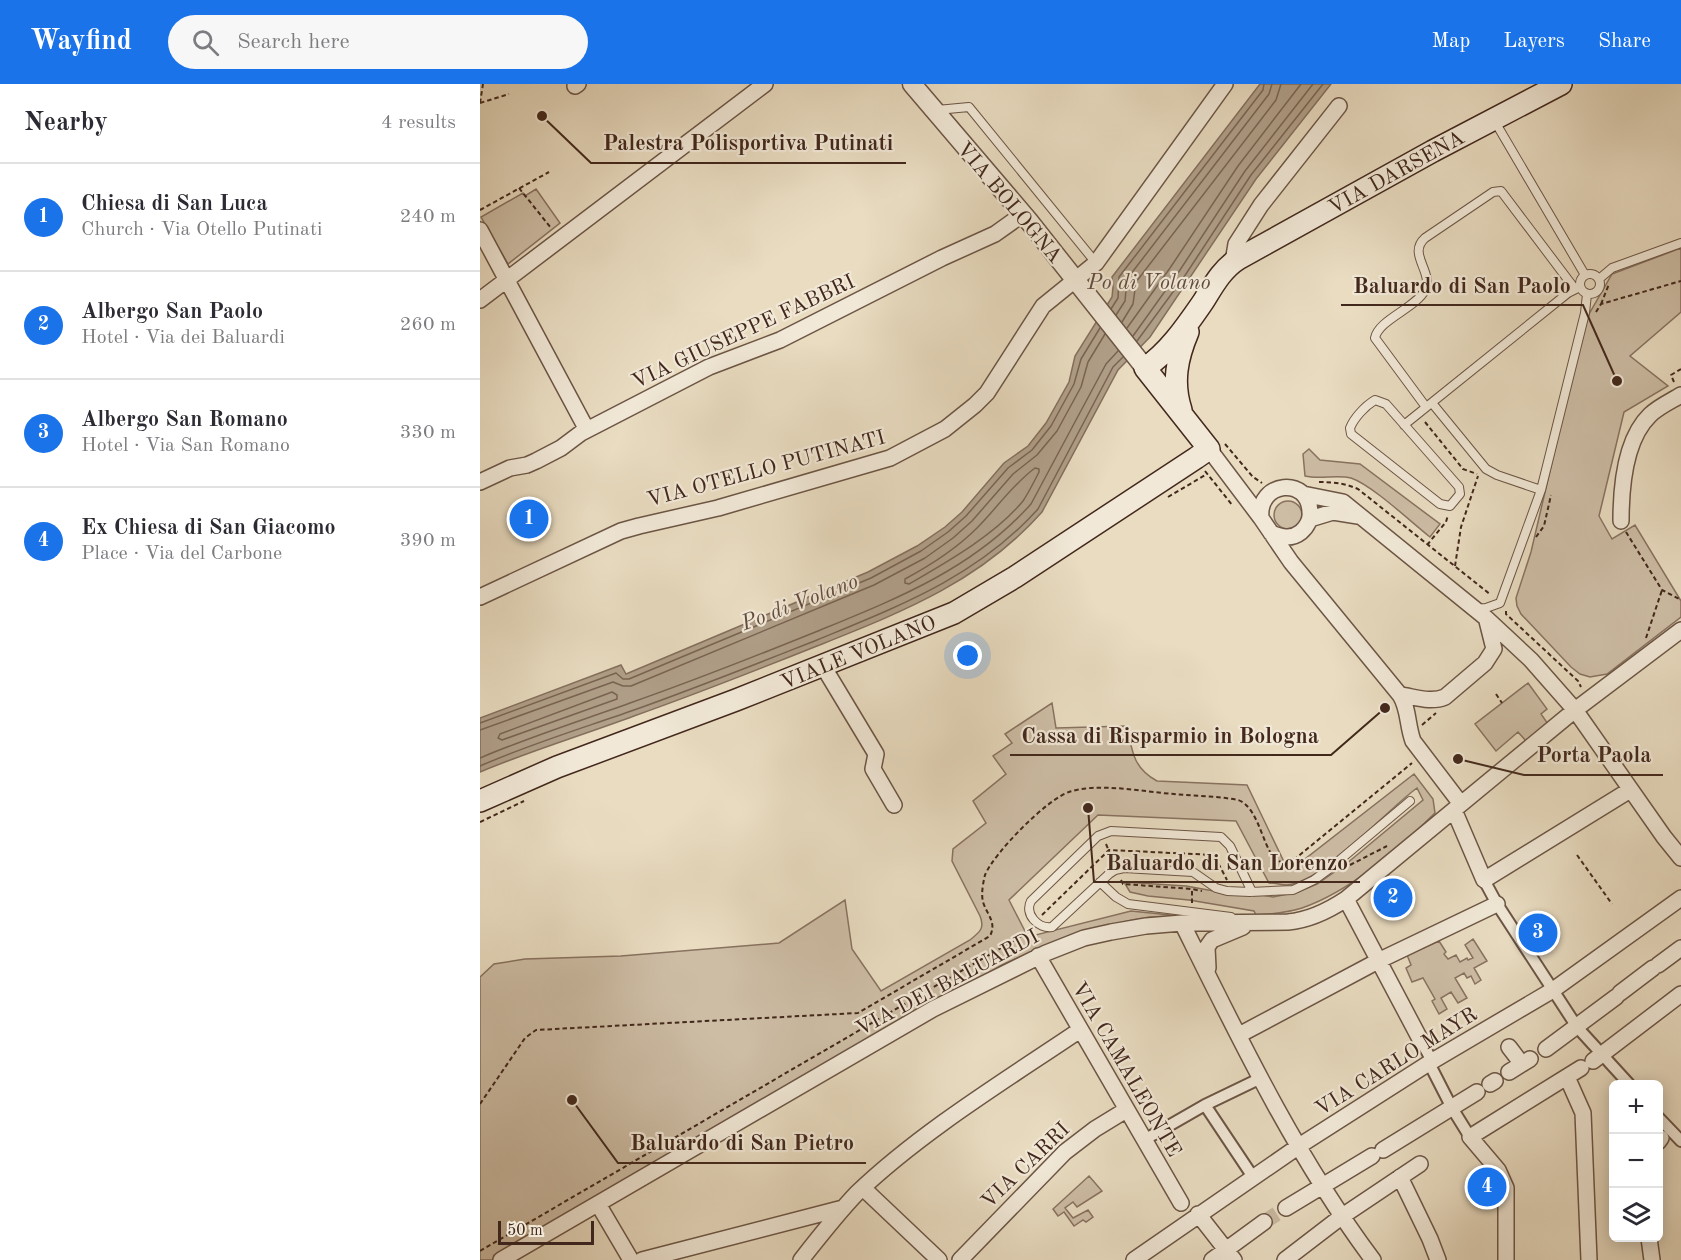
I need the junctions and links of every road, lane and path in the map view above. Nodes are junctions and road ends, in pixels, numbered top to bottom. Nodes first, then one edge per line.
1 (483, 84) edge
2 (765, 84) edge
3 (912, 84) edge
4 (1225, 84) edge
5 (1561, 84) edge
6 (509, 94) dead end
7 (480, 103) edge
8 (1339, 106) dead end
9 (940, 110) junction
10 (1494, 119) junction
11 (549, 172) dead end
12 (519, 188) junction
13 (480, 210) edge
14 (1023, 214) junction
15 (480, 230) edge
16 (554, 231) dead end
17 (1681, 243) edge
18 (1233, 262) junction
19 (1096, 263) junction
20 (1585, 275) junction
21 (1614, 278) dead end
22 (507, 279) junction
23 (1599, 279) junction
24 (1681, 281) edge
25 (1080, 286) junction
26 (1578, 288) junction
27 (1209, 293) junction
28 (1587, 294) junction
29 (480, 300) edge
30 (1601, 304) junction
31 (1593, 319) dead end
32 (1140, 362) junction
33 (1681, 369) edge
34 (1681, 395) edge
35 (1429, 405) junction
36 (1182, 413) junction
37 (1424, 420) dead end
38 (1404, 425) junction
39 (587, 430) junction
40 (1214, 456) junction
41 (480, 482) edge
42 (1541, 490) junction
43 (1552, 492) dead end
44 (1269, 493) junction
45 (1303, 494) junction
46 (1450, 506) junction
47 (1358, 516) junction
48 (1261, 518) junction
49 (1310, 519) junction
50 (1621, 521) joint
51 (1271, 532) junction
52 (1297, 535) junction
53 (1532, 543) dead end
54 (1427, 545) dead end
55 (1455, 566) dead end
56 (1296, 569) junction
57 (1662, 590) junction
58 (480, 597) edge
59 (1681, 600) edge
60 (1506, 609) dead end
61 (1480, 614) junction
62 (1651, 624) dead end
63 (1681, 630) edge
64 (823, 666) junction
65 (1400, 694) junction
66 (1496, 694) dead end
67 (1588, 700) junction
68 (1502, 703) dead end
69 (1575, 710) junction
70 (1417, 759) dead end
71 (1630, 790) junction
72 (480, 801) edge
73 (1410, 801) dead end
74 (894, 805) dead end
75 (1458, 807) junction
76 (1577, 855) dead end
77 (1681, 858) edge
78 (1484, 880) junction
79 (1100, 882) junction
80 (1192, 889) dead end
81 (1252, 892) junction
82 (1681, 898) edge
83 (1346, 899) junction
84 (1192, 903) dead end
85 (1497, 904) junction
86 (1612, 904) dead end
87 (1182, 923) junction
88 (1256, 924) junction
89 (1681, 948) edge
90 (1037, 952) junction
91 (1378, 961) junction
92 (1210, 980) junction
93 (1553, 990) junction
94 (1681, 994) edge
95 (1577, 1027) junction
96 (1080, 1030) junction
97 (1239, 1035) junction
98 (1420, 1039) joint
99 (1509, 1047) dead end
100 (1546, 1049) dead end
101 (1592, 1061) junction
102 (1431, 1062) junction
103 (1520, 1065) dead end
104 (1567, 1077) junction
105 (1261, 1078) junction
106 (1623, 1080) edge
107 (1487, 1085) dead end
108 (480, 1104) edge
109 (1205, 1105) junction
110 (1452, 1107) junction
111 (1126, 1110) junction
112 (1663, 1136) edge
113 (1470, 1137) junction
114 (1144, 1140) junction
115 (1681, 1140) edge
116 (1299, 1146) junction
117 (1420, 1164) dead end
118 (1253, 1177) junction
119 (1400, 1177) junction
120 (1323, 1186) junction
121 (863, 1188) junction
122 (598, 1204) junction
123 (843, 1208) junction
124 (1286, 1208) tunnel mouth
125 (1189, 1212) junction
126 (1341, 1217) junction
127 (1264, 1222) tunnel mouth
128 (1650, 1242) edge
129 (480, 1251) edge
130 (1230, 1255) edge
131 (501, 1260) edge
132 (631, 1260) edge
133 (642, 1260) edge
134 (801, 1260) edge
135 (939, 1260) edge
136 (960, 1260) edge
137 (1134, 1260) edge
138 (1212, 1260) edge
139 (1285, 1260) edge
140 (1373, 1260) edge
141 (1438, 1260) edge
142 (1506, 1260) edge
143 (1589, 1260) edge
144 (1652, 1260) edge

1 - 7 path
2 - 22 street
3 - 9 street, VIA BOLOGNA
4 - 19 street, VIA OTELLO PUTINATI
5 - 10 main road, VIA DARSENA
6 - 7 path
8 - 18 street, VIA DARSENA
9 - 14 street, VIA BOLOGNA
9 - 19 lane
10 - 18 main road, VIA DARSENA
10 - 20 lane
11 - 12 path
12 - 13 path
12 - 16 path
14 - 25 street, VIA BOLOGNA
14 - 39 street, VIA GIUSEPPE FABBRI
15 - 22 street
17 - 23 lane
18 - 27 main road, VIA DARSENA
19 - 25 street, VIA OTELLO PUTINATI
20 - 23 lane
20 - 26 lane
21 - 30 path
22 - 29 street
22 - 39 street
23 - 28 lane
24 - 30 path
25 - 32 street, VIA BOLOGNA
25 - 58 street, VIA OTELLO PUTINATI
26 - 28 lane
26 - 35 lane
26 - 35 lane
27 - 32 main road, VIA DARSENA
27 - 36 main road, VIA DARSENA
28 - 42 lane
30 - 31 path
32 - 36 main road, VIA BOLOGNA
33 - 34 path
34 - 50 street
35 - 38 lane
35 - 42 lane
36 - 40 main road, VIA BOLOGNA
37 - 55 path
38 - 46 lane
38 - 46 lane
39 - 41 street, VIA GIUSEPPE FABBRI
40 - 44 street, VIA BOLOGNA
40 - 48 street, VIA BOLOGNA
40 - 64 main road, VIALE VOLANO
42 - 61 lane
43 - 53 path
44 - 45 street, VIA BOLOGNA
44 - 48 street
45 - 47 street, VIA BOLOGNA
45 - 49 street
46 - 54 path
47 - 49 street
47 - 61 street, VIA BOLOGNA
48 - 51 street, VIA BOLOGNA
49 - 52 street
50 - 57 path
51 - 52 street
51 - 56 street, VIA BOLOGNA
52 - 56 street
56 - 65 street, VIA BOLOGNA
57 - 59 path
57 - 62 path
60 - 67 path
61 - 65 street
61 - 69 street, VIA BOLOGNA
63 - 67 street, VIA DEI BALUARDI
64 - 72 main road, VIALE VOLANO
64 - 74 street
65 - 75 street, VIA BOLOGNA
66 - 68 path
67 - 69 street, VIA DEI BALUARDI
69 - 71 street, VIA BOLOGNA
69 - 75 street, VIA DEI BALUARDI
70 - 108 path
71 - 77 street, VIA BOLOGNA
71 - 78 street
73 - 81 lane
75 - 78 street, VIA BOLOGNA
75 - 83 street, VIA DEI BALUARDI
76 - 86 path
78 - 85 street
79 - 81 lane
79 - 81 lane
79 - 88 lane
80 - 84 path
82 - 93 street, VIA CARLO MAYR
83 - 88 street, VIA DEI BALUARDI
83 - 91 street
85 - 91 street
85 - 93 street
87 - 88 street, VIA DEI BALUARDI
87 - 90 street, VIA DEI BALUARDI
87 - 92 street
88 - 92 street
89 - 95 street
90 - 96 street, VIA CAMALEONTE
90 - 122 street, VIA DEI BALUARDI
90 - 129 path
91 - 97 street
91 - 98 street
92 - 97 street
93 - 95 street
93 - 102 street, VIA CARLO MAYR
94 - 101 street
95 - 100 street
95 - 101 street
96 - 111 street, VIA CAMALEONTE
96 - 121 street
97 - 105 street
98 - 102 street
99 - 103 street
101 - 104 street
101 - 106 street
102 - 110 street
102 - 116 street, VIA CARLO MAYR
104 - 113 street
104 - 143 street
105 - 109 street
105 - 116 street
107 - 110 street
109 - 114 street
109 - 118 street
110 - 113 street
110 - 120 street
111 - 114 street, VIA CAMALEONTE
111 - 136 street, VIA CARRI
112 - 115 street
113 - 142 street
114 - 125 street, VIA CAMALEONTE
116 - 118 street, VIA CARLO MAYR
116 - 120 street
117 - 119 street
118 - 125 street, VIA CARLO MAYR
119 - 126 street
119 - 141 street
120 - 124 street
120 - 126 street
121 - 123 street
121 - 135 street
122 - 131 street, VIA DEI BALUARDI
122 - 132 street
123 - 133 street
123 - 134 street
125 - 130 street, VIA CAMALEONTE
125 - 137 street, VIA CARLO MAYR
126 - 139 street
126 - 140 street
127 - 130 street
128 - 144 street
130 - 138 street

